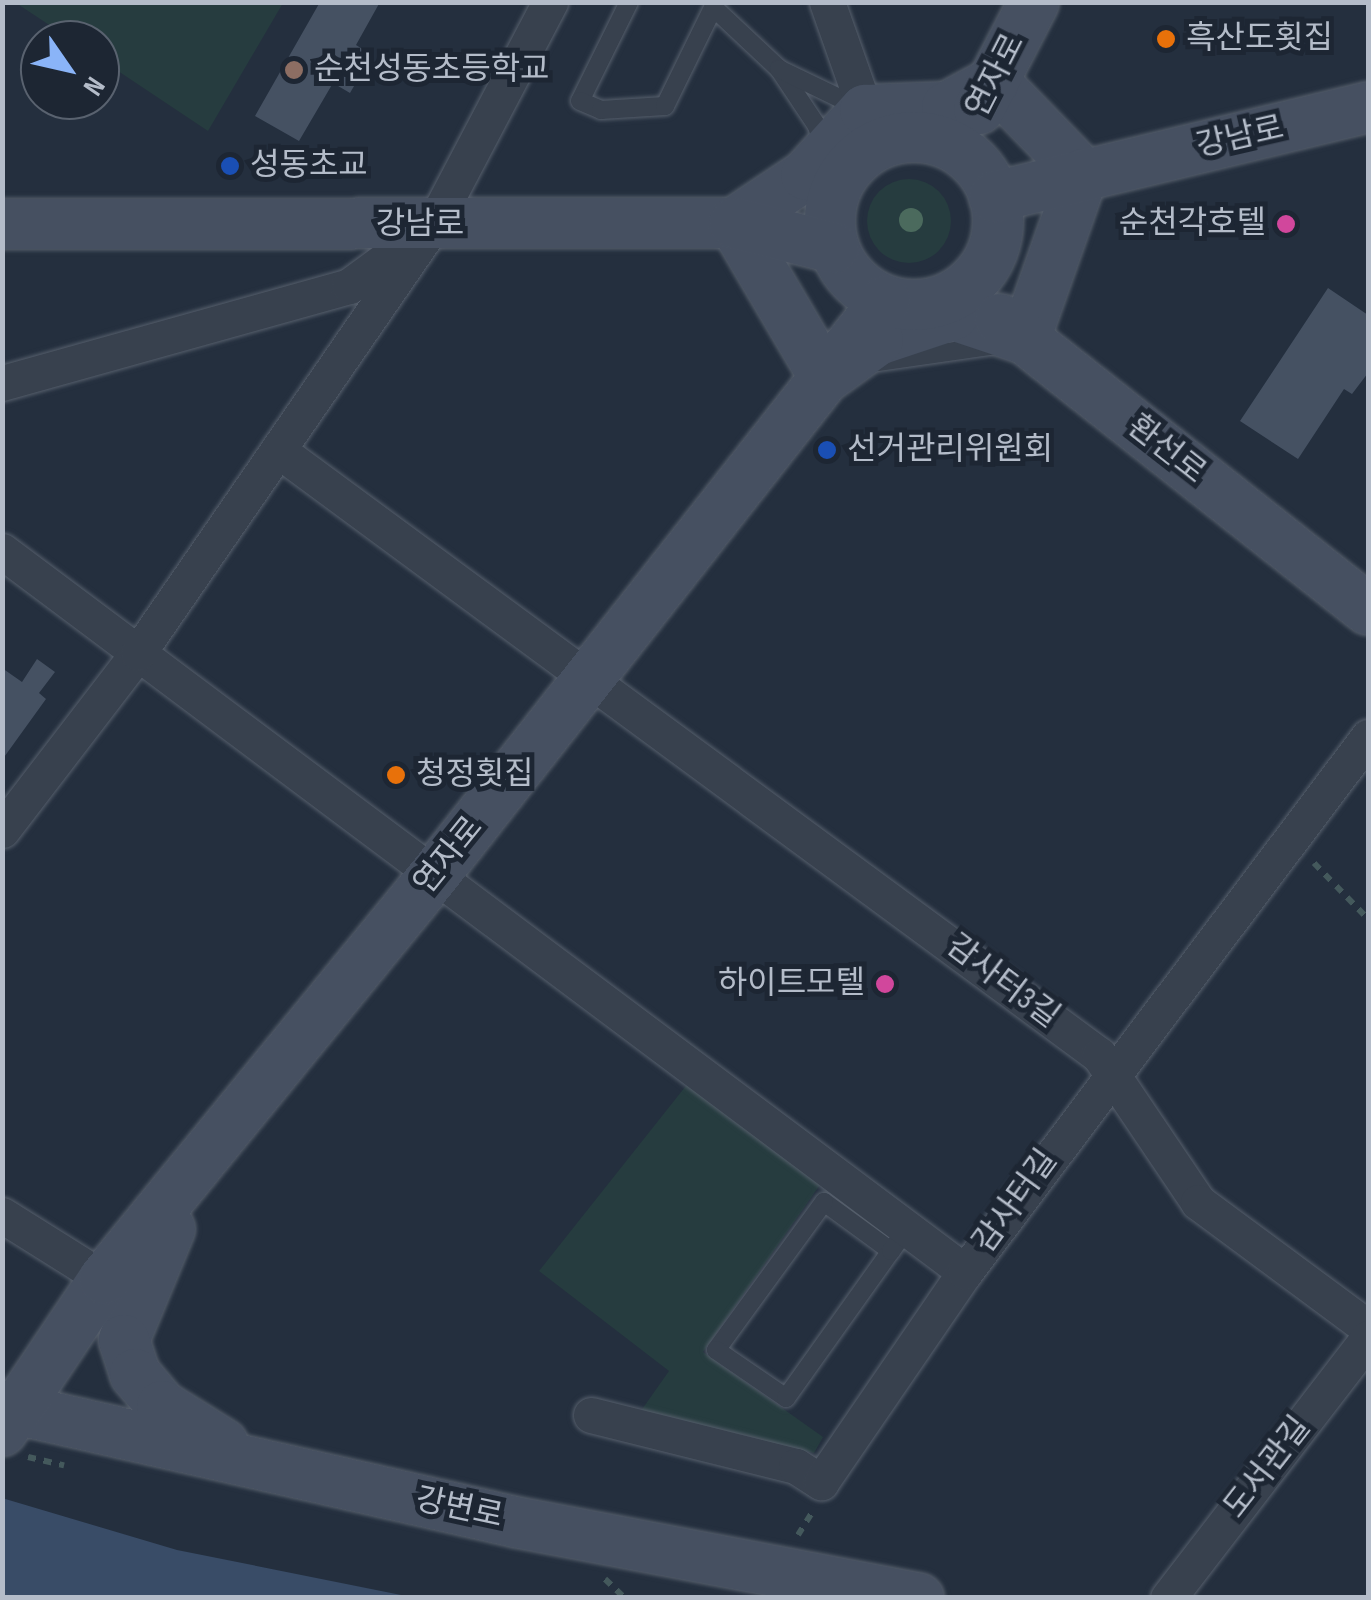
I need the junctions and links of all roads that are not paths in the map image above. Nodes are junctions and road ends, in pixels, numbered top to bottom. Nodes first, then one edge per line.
1 (550, 2) edge
2 (629, 2) edge
3 (826, 2) edge
4 (1034, 2) edge
5 (715, 5) edge
6 (779, 68) junction
7 (994, 82) junction
8 (1368, 107) edge
9 (958, 149) junction
10 (849, 151) junction
11 (1083, 174) junction
12 (994, 197) junction
13 (2, 224) edge
14 (734, 224) junction
15 (433, 225) junction
16 (834, 248) junction
17 (962, 290) junction
18 (885, 301) junction
19 (1025, 339) junction
20 (825, 378) junction
21 (2, 383) edge
22 (278, 450) junction
23 (2, 552) edge
24 (1368, 610) edge
25 (138, 653) junction
26 (592, 676) junction
27 (1368, 737) edge
28 (2, 830) edge
29 (436, 874) junction
30 (1112, 1071) junction
31 (202, 1159) junction
32 (2, 1215) edge
33 (899, 1240) junction
34 (964, 1272) junction
35 (104, 1279) junction
36 (1368, 1328) edge
37 (1368, 1338) edge
38 (6, 1415) edge
39 (591, 1415) dead end
40 (257, 1465) junction
41 (919, 1598) edge
42 (1168, 1598) edge

1 - 15 street
2 - 5 lane
3 - 10 street
4 - 7 main road, 연자로
5 - 6 lane
6 - 10 lane
6 - 10 lane
7 - 9 main road, 연자로
7 - 10 main road
7 - 11 main road
8 - 11 main road, 강남로
9 - 10 main road
9 - 12 main road
10 - 14 main road
10 - 16 main road
11 - 12 main road, 강남로
11 - 19 main road
12 - 17 main road
13 - 15 main road, 강남로
14 - 15 main road, 강남로
14 - 16 main road, 강남로
14 - 20 main road
15 - 21 street
15 - 22 street
16 - 18 main road
17 - 18 main road
17 - 19 main road, 환선로
18 - 20 main road, 연자로
19 - 20 main road
19 - 24 main road, 환선로
20 - 26 main road, 연자로
22 - 25 street
22 - 26 street, 감사터3길
23 - 25 street
25 - 28 street
25 - 29 street
26 - 29 main road, 연자로
26 - 30 street, 감사터3길
27 - 30 street, 감사터길
29 - 31 main road, 연자로
29 - 33 street
30 - 34 street, 감사터길
30 - 36 street, 감사터3길
31 - 35 main road, 연자로
31 - 40 main road
32 - 35 street
33 - 33 lane
33 - 34 street
34 - 39 street, 감사터길
35 - 38 main road, 연자로
37 - 42 street, 도서관길
38 - 40 main road, 강변로
40 - 41 main road, 강변로

